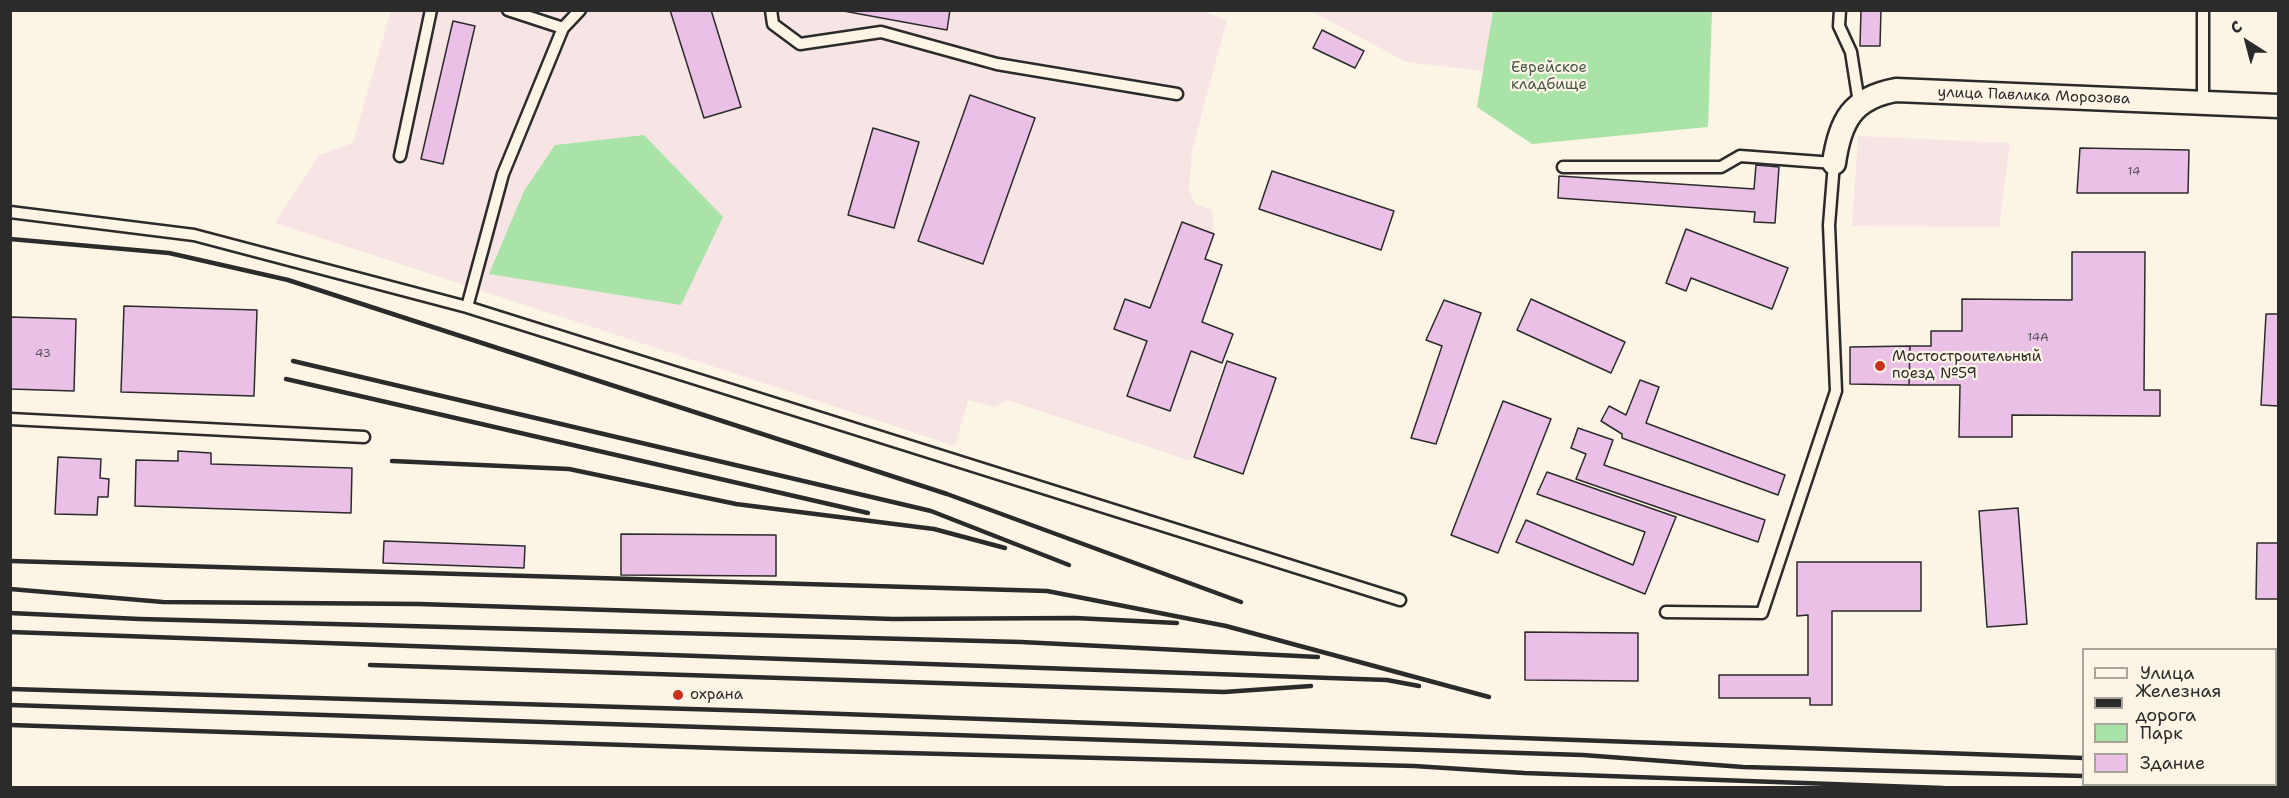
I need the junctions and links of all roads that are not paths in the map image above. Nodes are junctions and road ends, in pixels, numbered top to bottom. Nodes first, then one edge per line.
1 (431, 10) edge
2 (508, 10) edge
3 (580, 10) edge
4 (771, 10) edge
5 (1840, 10) edge
6 (2203, 10) edge
7 (563, 28) junction
8 (1177, 94) dead end
9 (2203, 102) junction
10 (1859, 103) junction
11 (2278, 106) edge
12 (400, 156) dead end
13 (1834, 163) junction
14 (1563, 167) dead end
15 (10, 212) edge
16 (467, 307) junction
17 (10, 419) edge
18 (364, 437) dead end
19 (1400, 600) dead end
20 (1666, 612) dead end

1 - 12 lane
2 - 7 lane
3 - 7 lane
4 - 8 lane
5 - 10 lane
6 - 9 lane
7 - 16 lane
9 - 10 street, улица Павлика Морозова
9 - 11 street, улица Павлика Морозова
10 - 13 street
13 - 14 lane
13 - 20 lane
15 - 16 lane
16 - 19 lane
17 - 18 lane

